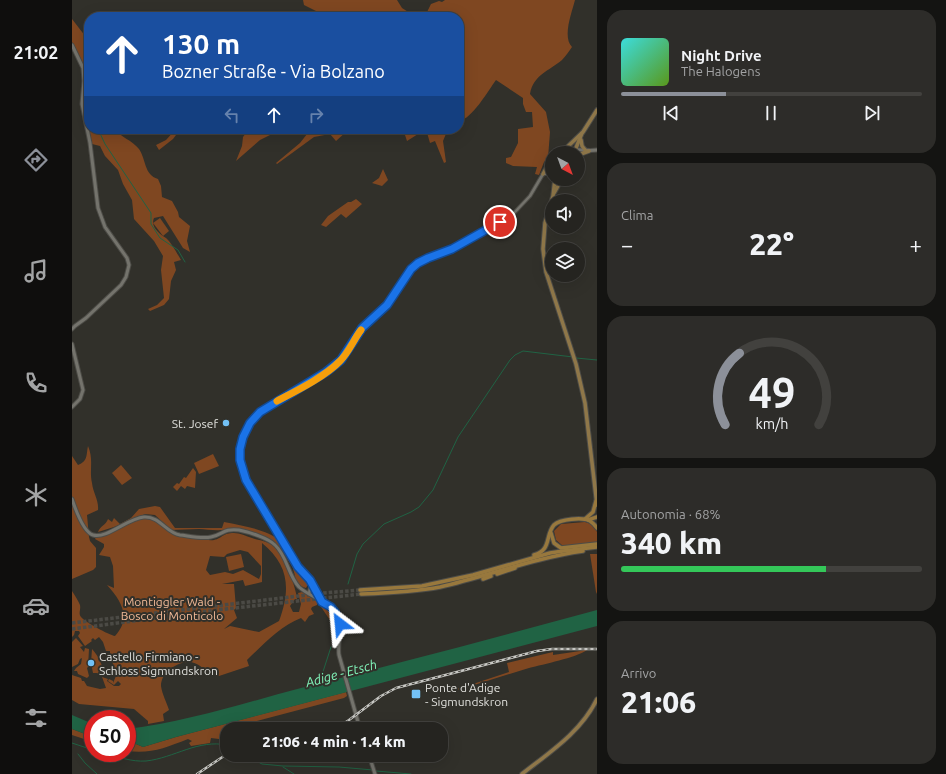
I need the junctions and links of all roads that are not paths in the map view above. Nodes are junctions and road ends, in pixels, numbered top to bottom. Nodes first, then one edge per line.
1 (72, 45) edge
2 (84, 81) edge
3 (84, 81) edge
4 (597, 110) edge
5 (84, 114) edge
6 (583, 132) junction
7 (88, 134) edge
8 (581, 138) junction
9 (568, 146) edge
10 (577, 146) edge
11 (597, 150) edge
12 (588, 151) junction
13 (585, 152) edge
14 (545, 171) edge
15 (543, 174) joint
16 (545, 221) edge
17 (72, 329) edge
18 (72, 344) edge
19 (72, 407) edge
20 (72, 499) edge
21 (596, 501) edge
22 (597, 505) edge
23 (597, 516) edge
24 (587, 518) junction
25 (597, 528) edge
26 (551, 531) junction
27 (597, 547) edge
28 (519, 565) junction
29 (478, 573) junction
30 (483, 579) dead end
31 (312, 583) junction
32 (456, 586) dead end
33 (311, 588) junction
34 (315, 590) junction
35 (422, 590) junction
36 (305, 591) junction
37 (311, 594) junction
38 (322, 602) junction
39 (597, 699) edge
40 (358, 722) edge
41 (372, 762) edge
42 (375, 774) edge
43 (522, 774) edge

1 - 3 main road
2 - 5 main road
4 - 6 main road
6 - 8 main road
6 - 9 main road
7 - 17 main road
8 - 10 main road
8 - 12 main road
11 - 12 main road
12 - 13 main road
14 - 15 main road
15 - 31 street
16 - 21 main road
18 - 19 main road
20 - 36 main road
21 - 22 main road
21 - 24 highway
23 - 24 highway
24 - 25 highway
24 - 26 highway
26 - 27 highway
26 - 29 highway
27 - 28 highway
27 - 29 highway
28 - 30 highway
28 - 35 highway
29 - 35 highway
31 - 33 street
31 - 34 street
32 - 35 highway
33 - 36 street
33 - 37 street
34 - 37 street
34 - 38 street
36 - 37 main road
37 - 38 main road
38 - 40 main road
39 - 43 main road
41 - 42 main road

